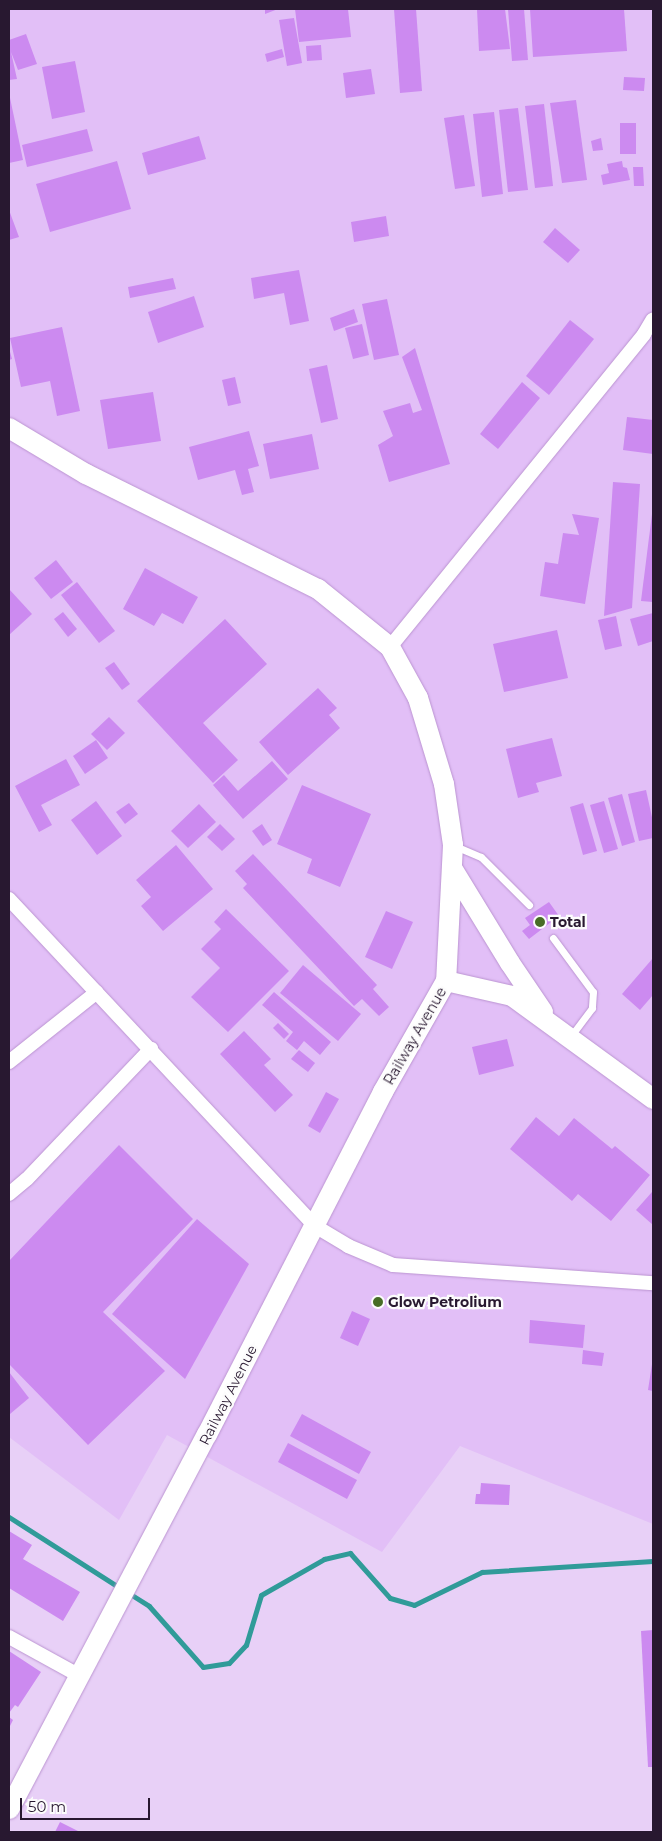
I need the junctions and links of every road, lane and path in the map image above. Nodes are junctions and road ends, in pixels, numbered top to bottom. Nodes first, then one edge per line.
1 (653, 319) edge
2 (9, 428) edge
3 (390, 647) junction
4 (453, 845) junction
5 (452, 868) junction
6 (9, 899) edge
7 (529, 905) dead end
8 (553, 938) dead end
9 (446, 981) junction
10 (97, 992) junction
11 (551, 1023) junction
12 (570, 1037) junction
13 (151, 1049) junction
14 (9, 1062) edge
15 (653, 1099) edge
16 (9, 1194) edge
17 (315, 1226) junction
18 (653, 1283) edge
19 (9, 1637) edge
20 (80, 1676) junction
21 (9, 1809) edge

1 - 3 street
2 - 3 main road
3 - 4 main road
4 - 5 main road
4 - 7 lane
5 - 9 main road
5 - 11 main road
6 - 10 street
8 - 12 lane
9 - 11 main road
9 - 17 main road, Railway Avenue
10 - 13 street
10 - 14 street
11 - 12 main road
12 - 15 main road
13 - 16 street
13 - 17 street
17 - 18 street
17 - 20 main road, Railway Avenue
19 - 20 street
20 - 21 main road, Railway Avenue

